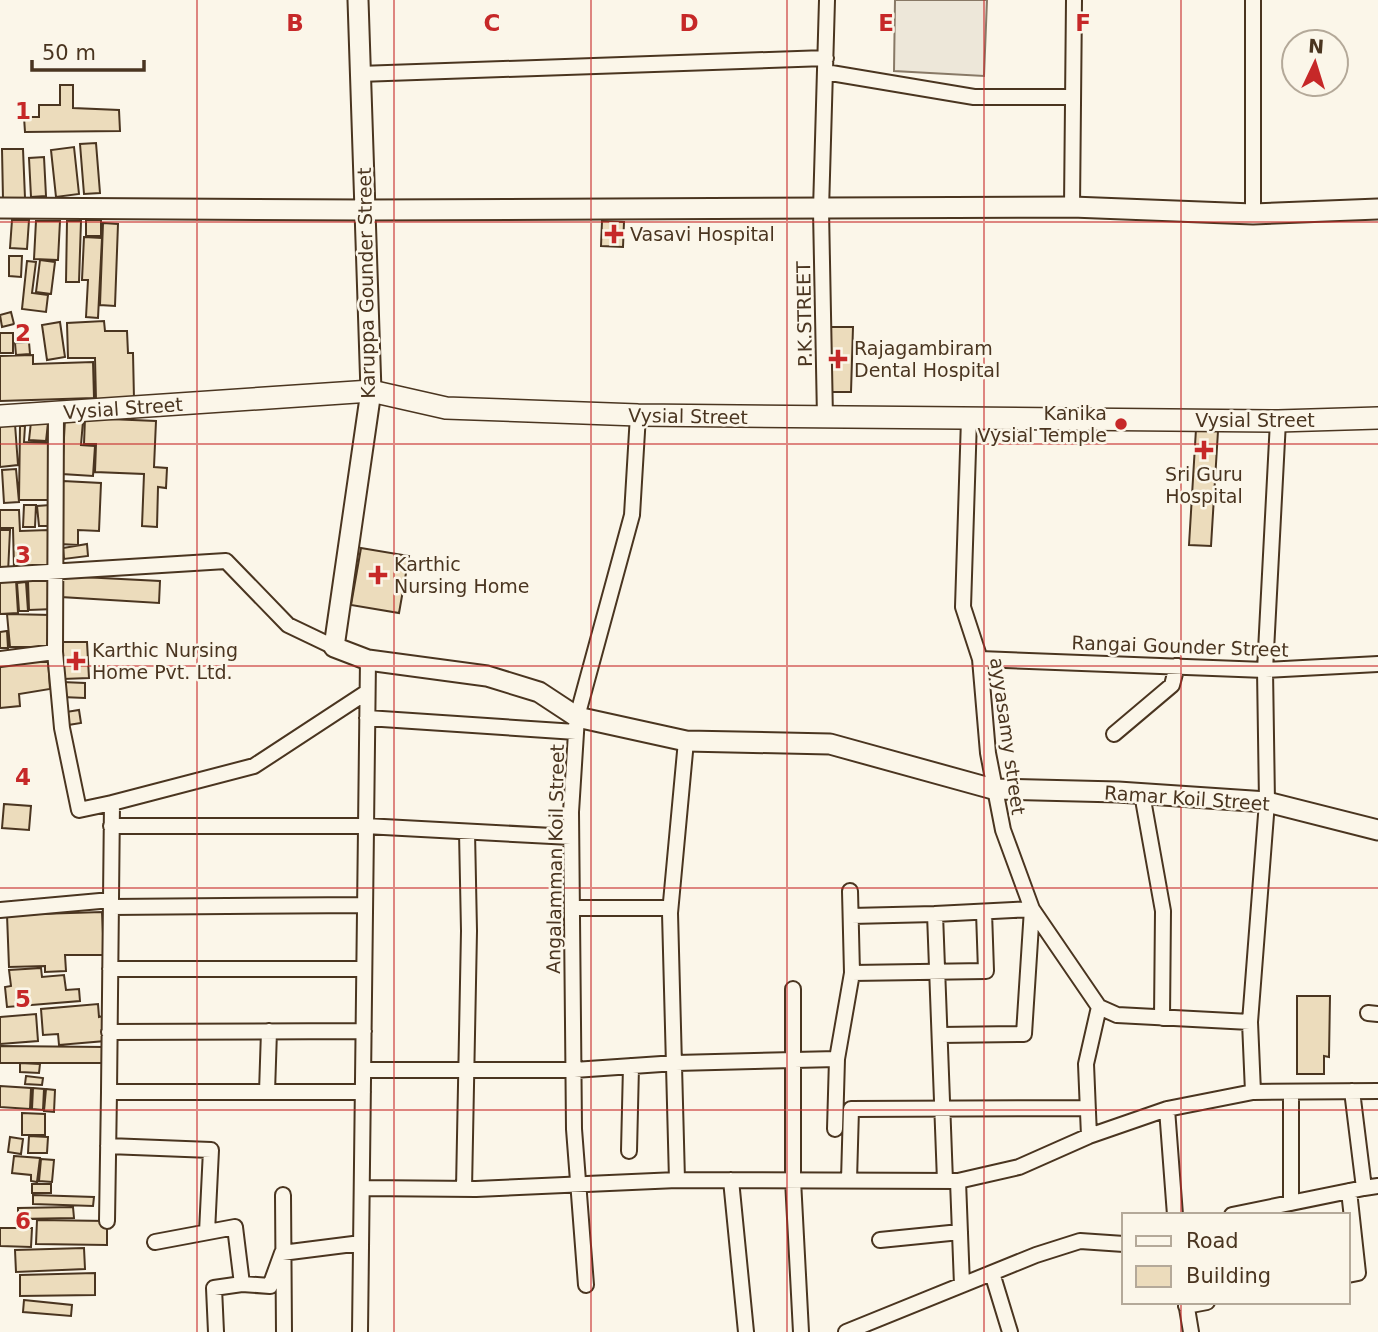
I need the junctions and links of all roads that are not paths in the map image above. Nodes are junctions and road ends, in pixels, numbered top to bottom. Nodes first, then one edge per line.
1 (358, 0) edge
2 (827, 0) edge
3 (1074, 0) edge
4 (1253, 0) edge
5 (825, 65) junction
6 (359, 74) junction
7 (1073, 97) junction
8 (1072, 206) junction
9 (0, 208) edge
10 (1378, 209) edge
11 (366, 210) junction
12 (821, 210) junction
13 (1253, 214) junction
14 (371, 391) junction
15 (56, 413) junction
16 (638, 415) junction
17 (0, 416) edge
18 (825, 418) junction
19 (1378, 418) edge
20 (969, 419) junction
21 (1278, 421) junction
22 (57, 571) junction
23 (0, 575) edge
24 (334, 647) junction
25 (55, 652) junction
26 (0, 659) edge
27 (980, 659) junction
28 (368, 660) junction
29 (1378, 664) edge
30 (1177, 666) junction
31 (1265, 670) junction
32 (368, 692) junction
33 (367, 718) junction
34 (577, 724) junction
35 (1114, 734) dead end
36 (686, 741) junction
37 (993, 789) junction
38 (1142, 794) junction
39 (1267, 802) junction
40 (111, 803) junction
41 (111, 826) junction
42 (366, 826) junction
43 (1378, 830) edge
44 (467, 832) junction
45 (571, 838) junction
46 (850, 891) dead end
47 (111, 904) junction
48 (365, 905) junction
49 (572, 908) junction
50 (670, 908) junction
51 (1032, 909) junction
52 (0, 910) edge
53 (984, 912) junction
54 (935, 914) junction
55 (851, 916) junction
56 (110, 969) junction
57 (364, 969) junction
58 (937, 972) junction
59 (852, 973) junction
60 (793, 989) dead end
61 (1099, 1007) junction
62 (1162, 1018) junction
63 (1250, 1022) junction
64 (269, 1031) junction
65 (364, 1031) junction
66 (109, 1032) junction
67 (940, 1035) junction
68 (837, 1059) junction
69 (793, 1060) junction
70 (676, 1063) junction
71 (631, 1066) junction
72 (467, 1069) junction
73 (363, 1070) junction
74 (574, 1070) junction
75 (1352, 1091) junction
76 (1378, 1091) edge
77 (109, 1092) junction
78 (267, 1092) junction
79 (1252, 1092) junction
80 (1291, 1092) junction
81 (363, 1093) junction
82 (1088, 1108) junction
83 (942, 1109) junction
84 (1167, 1110) junction
85 (835, 1129) dead end
86 (1089, 1136) junction
87 (108, 1146) junction
88 (629, 1151) dead end
89 (677, 1180) junction
90 (731, 1180) junction
91 (793, 1180) junction
92 (849, 1180) junction
93 (952, 1181) junction
94 (576, 1185) junction
95 (1371, 1187) edge
96 (362, 1188) junction
97 (464, 1189) junction
98 (1349, 1191) junction
99 (283, 1195) dead end
100 (1291, 1203) junction
101 (1175, 1213) edge
102 (1242, 1213) edge
103 (107, 1221) dead end
104 (207, 1232) junction
105 (960, 1232) junction
106 (880, 1240) dead end
107 (155, 1242) dead end
108 (361, 1243) junction
109 (1122, 1244) edge
110 (282, 1253) junction
111 (992, 1273) junction
112 (1350, 1275) edge
113 (242, 1284) junction
114 (586, 1285) dead end
115 (962, 1285) junction
116 (1186, 1304) edge
117 (866, 1328) edge
118 (216, 1332) edge
119 (284, 1332) edge
120 (360, 1332) edge
121 (746, 1332) edge
122 (801, 1332) edge
123 (846, 1332) edge
124 (1010, 1332) edge
125 (1191, 1332) edge

1 - 6 street, Karuppa Gounder Street
2 - 5 street, P.K.STREET
3 - 7 street
4 - 13 street
5 - 6 street
5 - 7 street
5 - 12 street, P.K.STREET
6 - 11 street, Karuppa Gounder Street
7 - 8 street
8 - 12 street
8 - 13 street
9 - 11 street
10 - 13 street
11 - 12 street
11 - 14 street, Karuppa Gounder Street
12 - 18 street, P.K.STREET
14 - 15 main road, Vysial Street
14 - 16 main road, Vysial Street
14 - 24 street, Karuppa Gounder Street
15 - 17 main road, Vysial Street
15 - 22 street
16 - 18 main road, Vysial Street
16 - 34 street, Angalamman Koil Street
18 - 20 main road, Vysial Street
19 - 21 main road, Vysial Street
20 - 21 main road, Vysial Street
20 - 27 street, ayyasamy street
21 - 31 street
22 - 23 street
22 - 24 street
22 - 25 street
24 - 28 street
25 - 26 street
25 - 40 street
27 - 30 street, Rangai Gounder Street
27 - 37 street, ayyasamy street
28 - 32 street
28 - 34 street
29 - 31 street, Rangai Gounder Street
30 - 31 street, Rangai Gounder Street
30 - 35 street
31 - 39 street
32 - 33 street
32 - 40 street
33 - 34 street
33 - 42 street
34 - 36 street, Ramar Koil Street
34 - 45 street, Angalamman Koil Street
36 - 37 street, Ramar Koil Street
36 - 50 street
37 - 38 street, Ramar Koil Street
37 - 51 street, ayyasamy street
38 - 39 street, Ramar Koil Street
38 - 62 street
39 - 43 street, Ramar Koil Street
39 - 63 street
40 - 41 street
41 - 42 street
41 - 47 street
42 - 44 street
42 - 48 street
44 - 45 street
44 - 72 street
45 - 49 street, Angalamman Koil Street
46 - 55 street
47 - 48 street
47 - 52 street
47 - 56 street
48 - 57 street
49 - 50 street
49 - 74 street, Angalamman Koil Street
50 - 70 street
51 - 53 street
51 - 61 street, ayyasamy street
51 - 67 street
53 - 54 street
53 - 58 street
54 - 55 street
54 - 58 street
55 - 59 street
56 - 57 street
56 - 66 street
57 - 65 street
58 - 59 street
58 - 67 street
59 - 68 street
60 - 69 street
61 - 62 street
61 - 82 street
62 - 63 street
63 - 79 street
64 - 65 street
64 - 66 street
64 - 78 street
65 - 73 street
66 - 77 street
67 - 83 street
68 - 69 street
68 - 85 street
69 - 70 street
69 - 91 street
70 - 71 street
70 - 89 street
71 - 74 street
71 - 88 street
72 - 73 street
72 - 74 street
72 - 97 street
73 - 81 street
74 - 94 street, Angalamman Koil Street
75 - 76 street
75 - 80 street
75 - 95 street
77 - 78 street
77 - 87 street
78 - 81 street
79 - 80 street
79 - 84 street
80 - 100 street
81 - 96 street
82 - 83 street
82 - 86 street
83 - 92 street
83 - 93 street
84 - 86 street
84 - 101 street
86 - 93 street
87 - 103 street
87 - 104 street
89 - 90 street
89 - 94 street
90 - 91 street
90 - 121 street
91 - 92 street
91 - 122 street
92 - 93 street
93 - 105 street
94 - 97 street
94 - 114 street, Angalamman Koil Street
95 - 98 street
96 - 97 street
96 - 108 street
98 - 100 street
98 - 112 street
99 - 110 street
100 - 102 street
104 - 107 street
104 - 113 street
105 - 106 street
105 - 115 street
108 - 110 street
108 - 120 street
109 - 111 street
110 - 113 street
110 - 119 street
111 - 115 street
111 - 124 street
113 - 118 street
115 - 117 street
116 - 125 street
117 - 123 street

